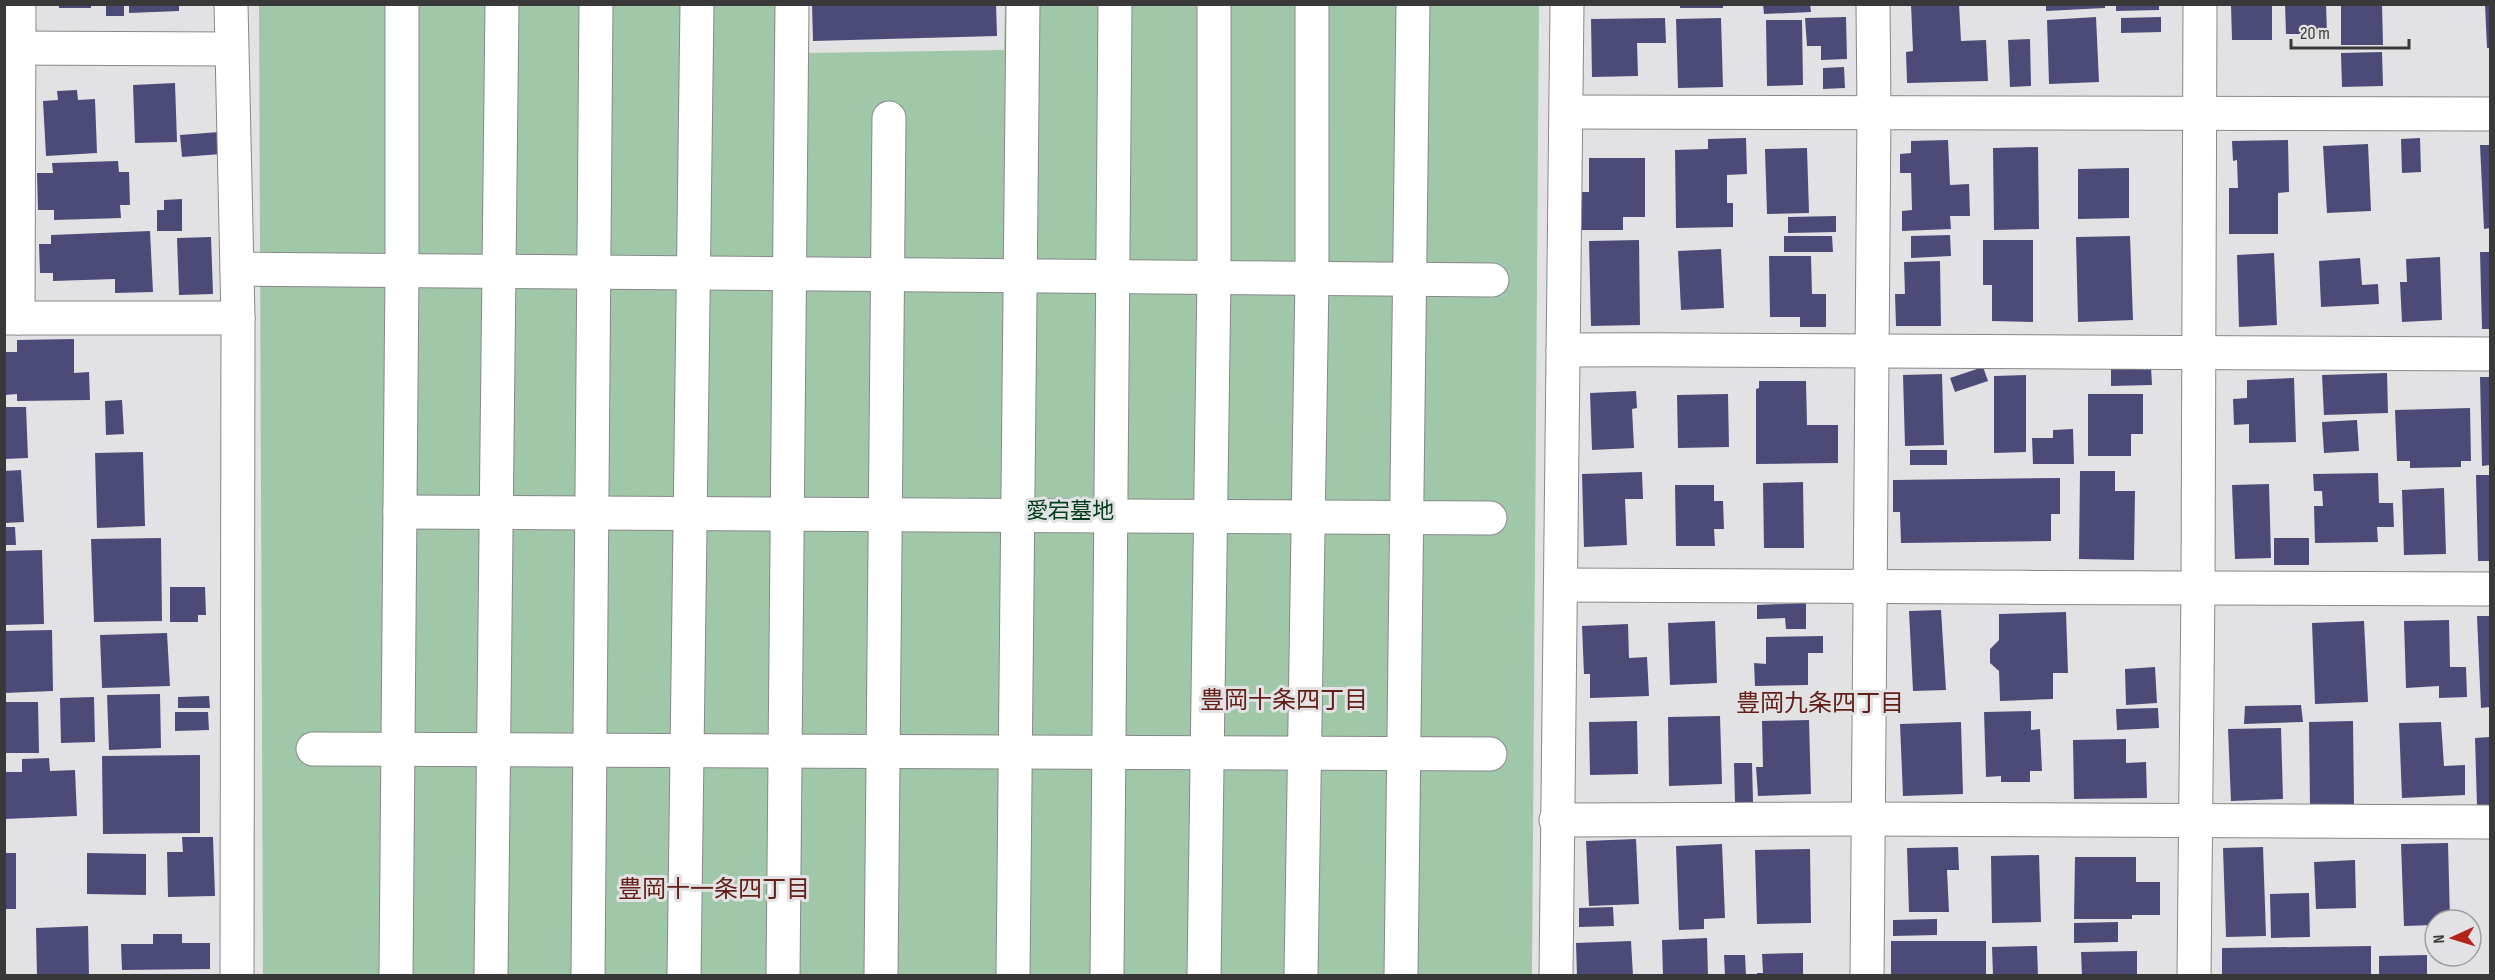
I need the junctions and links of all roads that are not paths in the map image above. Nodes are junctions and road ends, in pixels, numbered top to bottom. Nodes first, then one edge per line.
1 (19, 4) edge
2 (231, 4) edge
3 (402, 4) edge
4 (502, 4) edge
5 (596, 4) edge
6 (697, 4) edge
7 (792, 4) edge
8 (1023, 4) edge
9 (1116, 4) edge
10 (1214, 4) edge
11 (1312, 4) edge
12 (1413, 4) edge
13 (1567, 4) edge
14 (1873, 4) edge
15 (2200, 4) edge
16 (12, 48) edge
17 (231, 49) junction
18 (1874, 111) junction
19 (1567, 112) junction
20 (2199, 114) junction
21 (2490, 114) edge
22 (889, 118) dead end
23 (237, 269) junction
24 (402, 270) junction
25 (498, 270) junction
26 (594, 271) junction
27 (695, 273) junction
28 (790, 273) junction
29 (888, 274) junction
30 (1021, 275) junction
31 (1113, 276) junction
32 (1214, 277) junction
33 (1312, 278) junction
34 (1410, 279) junction
35 (1492, 280) dead end
36 (11, 318) edge
37 (238, 318) junction
38 (1872, 349) junction
39 (1563, 350) junction
40 (2197, 354) junction
41 (2490, 354) edge
42 (400, 512) junction
43 (496, 512) junction
44 (592, 513) junction
45 (692, 513) junction
46 (788, 514) junction
47 (887, 515) junction
48 (1018, 516) junction
49 (1111, 517) junction
50 (1210, 518) junction
51 (1308, 518) junction
52 (1490, 518) dead end
53 (1407, 519) junction
54 (1562, 585) junction
55 (2198, 587) junction
56 (1871, 588) junction
57 (2490, 589) edge
58 (313, 749) dead end
59 (398, 750) junction
60 (493, 750) junction
61 (590, 751) junction
62 (688, 751) junction
63 (785, 751) junction
64 (884, 752) junction
65 (1016, 752) junction
66 (1109, 753) junction
67 (1207, 753) junction
68 (1305, 753) junction
69 (1404, 754) junction
70 (1490, 754) dead end
71 (1867, 819) junction
72 (1556, 820) junction
73 (2196, 822) junction
74 (2490, 822) edge
75 (237, 975) edge
76 (396, 975) edge
77 (491, 975) edge
78 (588, 975) edge
79 (684, 975) edge
80 (783, 975) edge
81 (881, 975) edge
82 (1013, 975) edge
83 (1107, 975) edge
84 (1204, 975) edge
85 (1301, 975) edge
86 (1401, 975) edge
87 (1556, 975) edge
88 (1867, 975) edge
89 (2194, 975) edge

1 - 16 street
2 - 17 street
3 - 24 street
4 - 25 street
5 - 26 street
6 - 27 street
7 - 28 street
8 - 30 street
9 - 31 street
10 - 32 street
11 - 33 street
12 - 34 street
13 - 19 street
14 - 18 street
15 - 20 street
16 - 17 street
16 - 36 street
17 - 23 street
18 - 19 street
18 - 20 street
18 - 38 street
19 - 39 street
20 - 21 street
20 - 40 street
22 - 29 street
23 - 24 street
23 - 37 street
24 - 25 street
24 - 42 street
25 - 26 street
25 - 43 street
26 - 27 street
26 - 44 street
27 - 28 street
27 - 45 street
28 - 29 street
28 - 46 street
29 - 30 street
29 - 47 street
30 - 31 street
30 - 48 street
31 - 32 street
31 - 49 street
32 - 33 street
32 - 50 street
33 - 34 street
33 - 51 street
34 - 35 street
34 - 53 street
36 - 37 street
37 - 75 street
38 - 39 street
38 - 40 street
38 - 56 street
39 - 54 street
40 - 41 street
40 - 55 street
42 - 43 street
42 - 59 street
43 - 44 street
43 - 60 street
44 - 45 street
44 - 61 street
45 - 46 street
45 - 62 street
46 - 47 street
46 - 63 street
47 - 48 street
47 - 64 street
48 - 49 street
48 - 65 street
49 - 50 street
49 - 66 street
50 - 51 street
50 - 67 street
51 - 53 street
51 - 68 street
52 - 53 street
53 - 69 street
54 - 56 street
54 - 72 street
55 - 56 street
55 - 57 street
55 - 73 street
56 - 71 street
58 - 59 street
59 - 60 street
59 - 76 street
60 - 61 street
60 - 77 street
61 - 62 street
61 - 78 street
62 - 63 street
62 - 79 street
63 - 64 street
63 - 80 street
64 - 65 street
64 - 81 street
65 - 66 street
65 - 82 street
66 - 67 street
66 - 83 street
67 - 68 street
67 - 84 street
68 - 69 street
68 - 85 street
69 - 70 street
69 - 86 street
71 - 72 street
71 - 73 street
71 - 88 street
72 - 87 street
73 - 74 street
73 - 89 street

